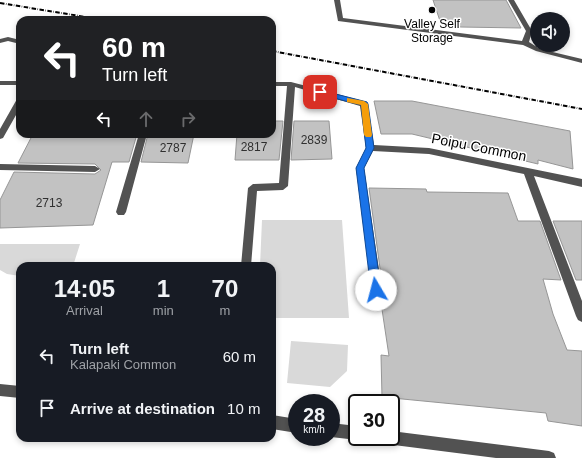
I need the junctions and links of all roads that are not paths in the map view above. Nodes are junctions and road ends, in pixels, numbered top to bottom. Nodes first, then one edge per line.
1 (337, 0) edge
2 (511, 0) edge
3 (0, 41) edge
4 (16, 41) edge
5 (525, 43) junction
6 (582, 61) edge
7 (0, 83) edge
8 (16, 84) edge
9 (276, 84) edge
10 (291, 84) junction
11 (16, 108) edge
12 (0, 136) edge
13 (142, 138) edge
14 (370, 148) junction
15 (0, 167) edge
16 (95, 169) dead end
17 (527, 171) junction
18 (582, 183) edge
19 (121, 212) dead end
20 (246, 262) edge
21 (376, 290) dead end
22 (582, 316) edge
23 (0, 390) edge
24 (16, 392) edge
25 (276, 423) edge
26 (288, 425) edge
27 (400, 439) edge
28 (550, 458) edge

1 - 5 street
2 - 5 street
3 - 4 street
5 - 6 street
7 - 8 street
9 - 10 street
10 - 14 street
10 - 20 street
11 - 12 street
13 - 19 street
14 - 17 street, Poipu Common
14 - 21 street
15 - 16 street
17 - 18 street, Poipu Common
17 - 22 street
23 - 24 street
25 - 26 street
27 - 28 street

